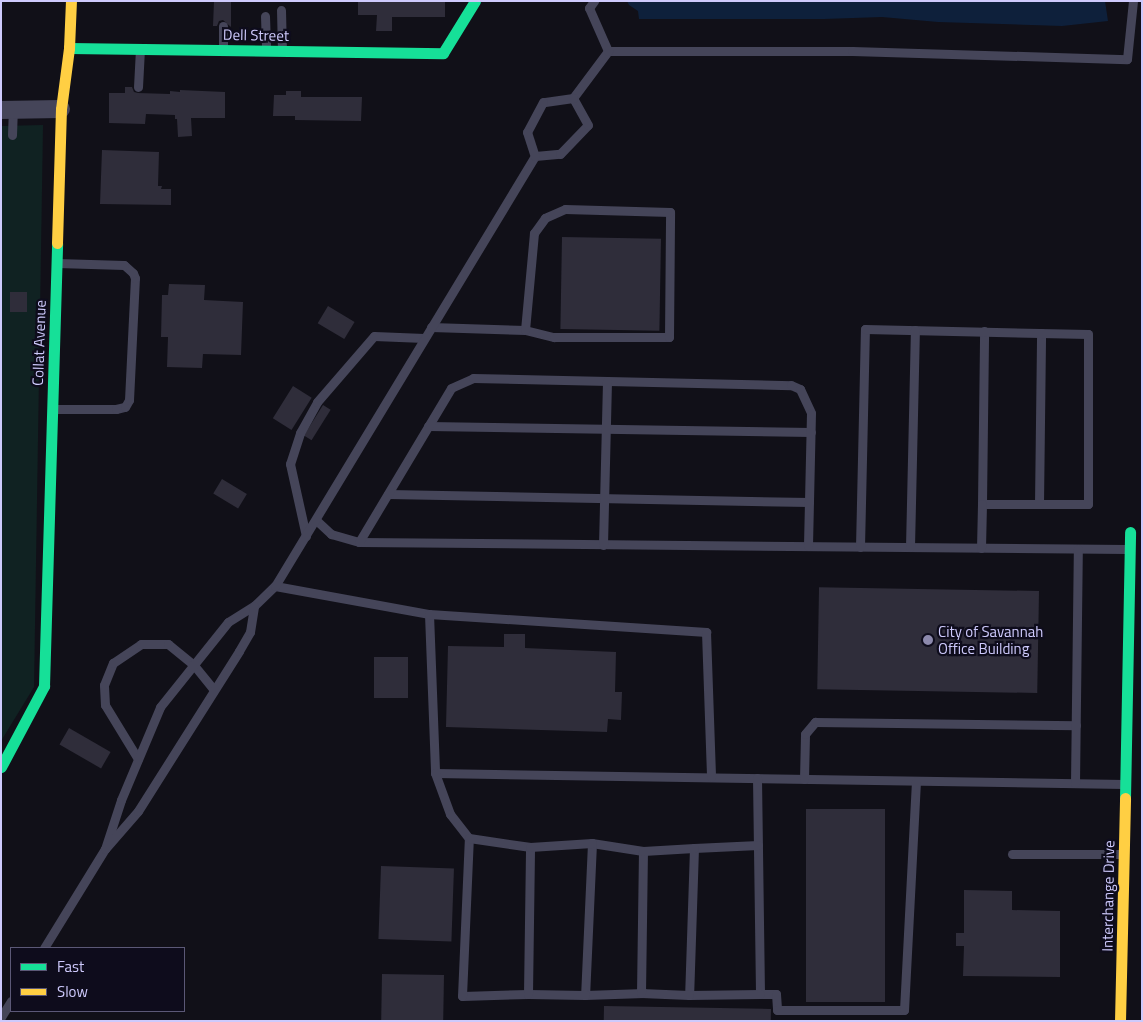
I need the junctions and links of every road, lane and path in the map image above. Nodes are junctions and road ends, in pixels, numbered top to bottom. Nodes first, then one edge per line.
1 (71, 1) edge
2 (475, 1) edge
3 (594, 1) edge
4 (1133, 1) edge
5 (281, 10) dead end
6 (265, 16) dead end
7 (224, 26) dead end
8 (69, 48) junction
9 (140, 49) junction
10 (223, 50) junction
11 (266, 51) junction
12 (282, 51) junction
13 (608, 51) junction
14 (138, 87) dead end
15 (572, 98) junction
16 (61, 109) junction
17 (7, 110) edge
18 (12, 135) dead end
19 (535, 156) junction
20 (56, 263) junction
21 (431, 327) junction
22 (525, 330) junction
23 (915, 330) junction
24 (984, 331) junction
25 (1042, 333) junction
26 (424, 338) junction
27 (607, 381) junction
28 (52, 409) junction
29 (428, 426) junction
30 (606, 429) junction
31 (811, 432) junction
32 (388, 494) junction
33 (604, 498) junction
34 (809, 502) junction
35 (982, 504) junction
36 (1039, 504) junction
37 (316, 520) junction
38 (1130, 532) dead end
39 (306, 536) junction
40 (359, 542) junction
41 (603, 545) junction
42 (808, 546) junction
43 (860, 547) junction
44 (910, 547) junction
45 (981, 548) junction
46 (1078, 549) junction
47 (1130, 550) junction
48 (275, 586) junction
49 (254, 606) junction
50 (429, 614) junction
51 (193, 664) junction
52 (214, 690) junction
53 (1076, 725) junction
54 (138, 759) junction
55 (1, 767) edge
56 (435, 773) junction
57 (1132, 776) edge
58 (711, 777) junction
59 (757, 778) junction
60 (804, 779) junction
61 (916, 781) junction
62 (1075, 783) junction
63 (469, 838) junction
64 (592, 843) junction
65 (758, 845) junction
66 (530, 847) junction
67 (694, 848) junction
68 (105, 849) junction
69 (643, 850) junction
70 (1012, 854) dead end
71 (1124, 854) junction
72 (45, 947) edge
73 (644, 993) junction
74 (528, 994) junction
75 (760, 994) junction
76 (586, 995) junction
77 (689, 995) junction
78 (10, 1003) edge
79 (1, 1017) edge
80 (1120, 1021) edge

1 - 8 street, Collat Avenue
2 - 12 street, Dell Street
3 - 13 lane
4 - 13 lane
5 - 12 lane
6 - 11 lane
7 - 10 lane
8 - 9 street, Dell Street
8 - 16 street, Collat Avenue
9 - 10 street, Dell Street
9 - 14 lane
10 - 11 street, Dell Street
11 - 12 street, Dell Street
13 - 15 lane
15 - 19 lane
15 - 19 lane
16 - 17 street
16 - 20 street, Collat Avenue
17 - 18 lane
19 - 21 lane
20 - 28 street, Collat Avenue
20 - 28 lane
21 - 22 lane
21 - 26 lane
22 - 22 lane
23 - 24 lane
23 - 43 lane
23 - 44 lane
24 - 25 lane
24 - 35 lane
25 - 36 lane
25 - 36 lane
26 - 37 lane
26 - 39 lane
27 - 29 lane
27 - 30 lane
27 - 31 lane
28 - 55 street, Collat Avenue
29 - 30 lane
29 - 32 lane
30 - 31 lane
30 - 33 lane
31 - 34 lane
32 - 33 lane
32 - 40 lane
33 - 34 lane
33 - 41 lane
34 - 42 lane
35 - 36 lane
35 - 45 lane
37 - 39 lane
37 - 40 lane
38 - 47 street, Interchange Drive
39 - 48 lane
40 - 41 lane
41 - 42 lane
42 - 43 lane
43 - 44 lane
44 - 45 lane
45 - 46 lane
46 - 47 lane
46 - 53 lane
47 - 57 street, Interchange Drive
48 - 49 lane
48 - 50 lane
49 - 51 lane
49 - 52 lane
50 - 56 lane
50 - 58 lane
51 - 52 lane
51 - 54 lane
51 - 54 lane
52 - 68 lane
53 - 60 lane
53 - 62 lane
54 - 68 lane
56 - 58 lane
56 - 63 lane
57 - 62 lane
57 - 71 street, Interchange Drive
58 - 59 lane
59 - 60 lane
59 - 65 lane
60 - 61 lane
61 - 62 lane
61 - 75 lane
63 - 66 lane
63 - 74 lane
64 - 66 lane
64 - 69 lane
64 - 76 lane
65 - 67 lane
65 - 75 lane
66 - 74 lane
67 - 69 lane
67 - 77 lane
68 - 72 lane
69 - 73 lane
70 - 71 lane
71 - 80 street, Interchange Drive
73 - 76 lane
73 - 77 lane
74 - 76 lane
75 - 77 lane
78 - 79 lane

